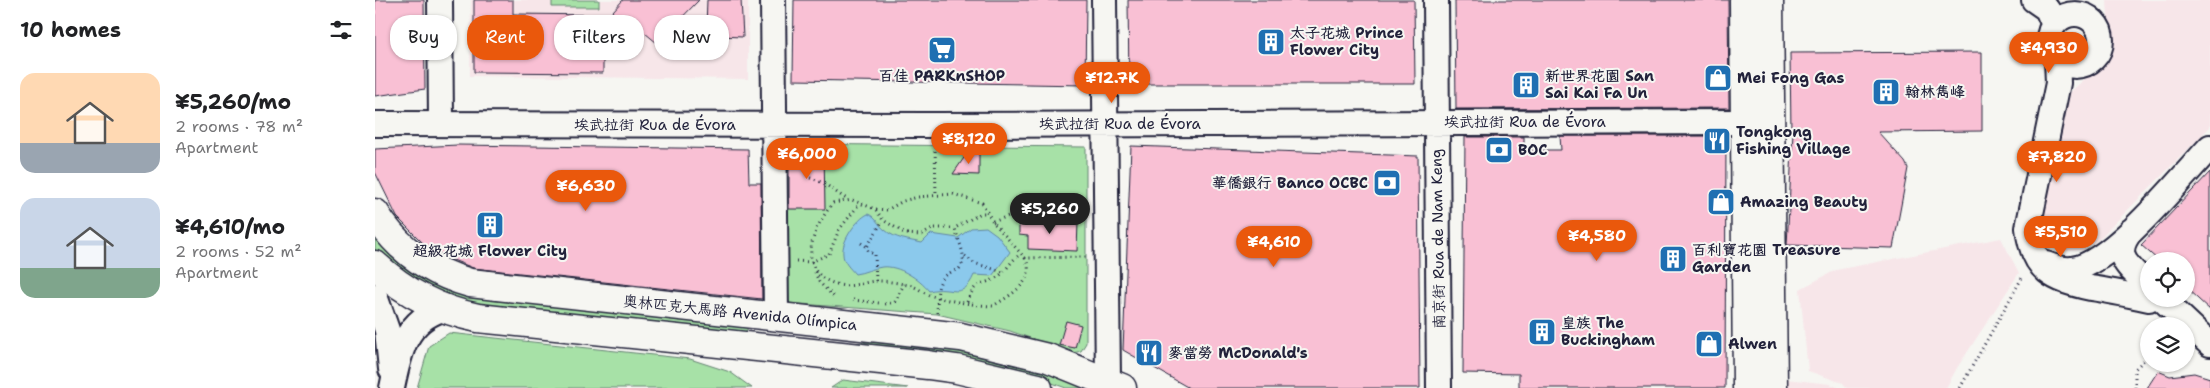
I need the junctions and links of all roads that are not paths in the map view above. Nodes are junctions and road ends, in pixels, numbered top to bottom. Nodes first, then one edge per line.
1 (440, 0) edge
2 (773, 0) edge
3 (1105, 0) edge
4 (1436, 0) edge
5 (1744, 0) edge
6 (1769, 0) edge
7 (2034, 0) edge
8 (2082, 11) edge
9 (2057, 58) junction
10 (2082, 65) junction
11 (2054, 108) junction
12 (1437, 122) junction
13 (1745, 122) junction
14 (441, 123) junction
15 (375, 124) edge
16 (774, 124) junction
17 (1105, 124) junction
18 (2210, 147) edge
19 (375, 213) edge
20 (2137, 224) junction
21 (2036, 258) junction
22 (375, 265) edge
23 (2140, 276) edge
24 (375, 296) edge
25 (2140, 297) edge
26 (2165, 307) edge
27 (443, 309) junction
28 (777, 317) junction
29 (2210, 344) edge
30 (752, 346) junction
31 (797, 351) junction
32 (1115, 384) edge
33 (391, 388) edge
34 (1039, 388) edge
35 (1439, 388) edge
36 (1747, 388) edge
37 (1773, 388) edge

1 - 14 street
2 - 16 street
3 - 17 street
4 - 12 street, 南京街 Rua de Nam Keng
5 - 13 main road
6 - 37 main road
7 - 8 street
8 - 9 street
8 - 10 street
9 - 10 street
9 - 11 street
10 - 11 street
11 - 21 street
12 - 13 street, 埃武拉街 Rua de Évora
12 - 17 street, 埃武拉街 Rua de Évora
12 - 35 street, 南京街 Rua de Nam Keng
13 - 36 main road
14 - 15 street, 埃武拉街 Rua de Évora
14 - 16 street, 埃武拉街 Rua de Évora
16 - 17 street, 埃武拉街 Rua de Évora
16 - 28 street
17 - 32 street
18 - 20 street
19 - 28 main road, 奧林匹克大馬路 Avenida Olímpica
20 - 21 street
20 - 23 street
21 - 25 street
22 - 27 main road
24 - 33 street
26 - 29 street
27 - 30 main road
27 - 33 street
28 - 30 main road
28 - 31 main road
28 - 32 main road, 奧林匹克大馬路 Avenida Olímpica
30 - 31 main road
31 - 34 main road

